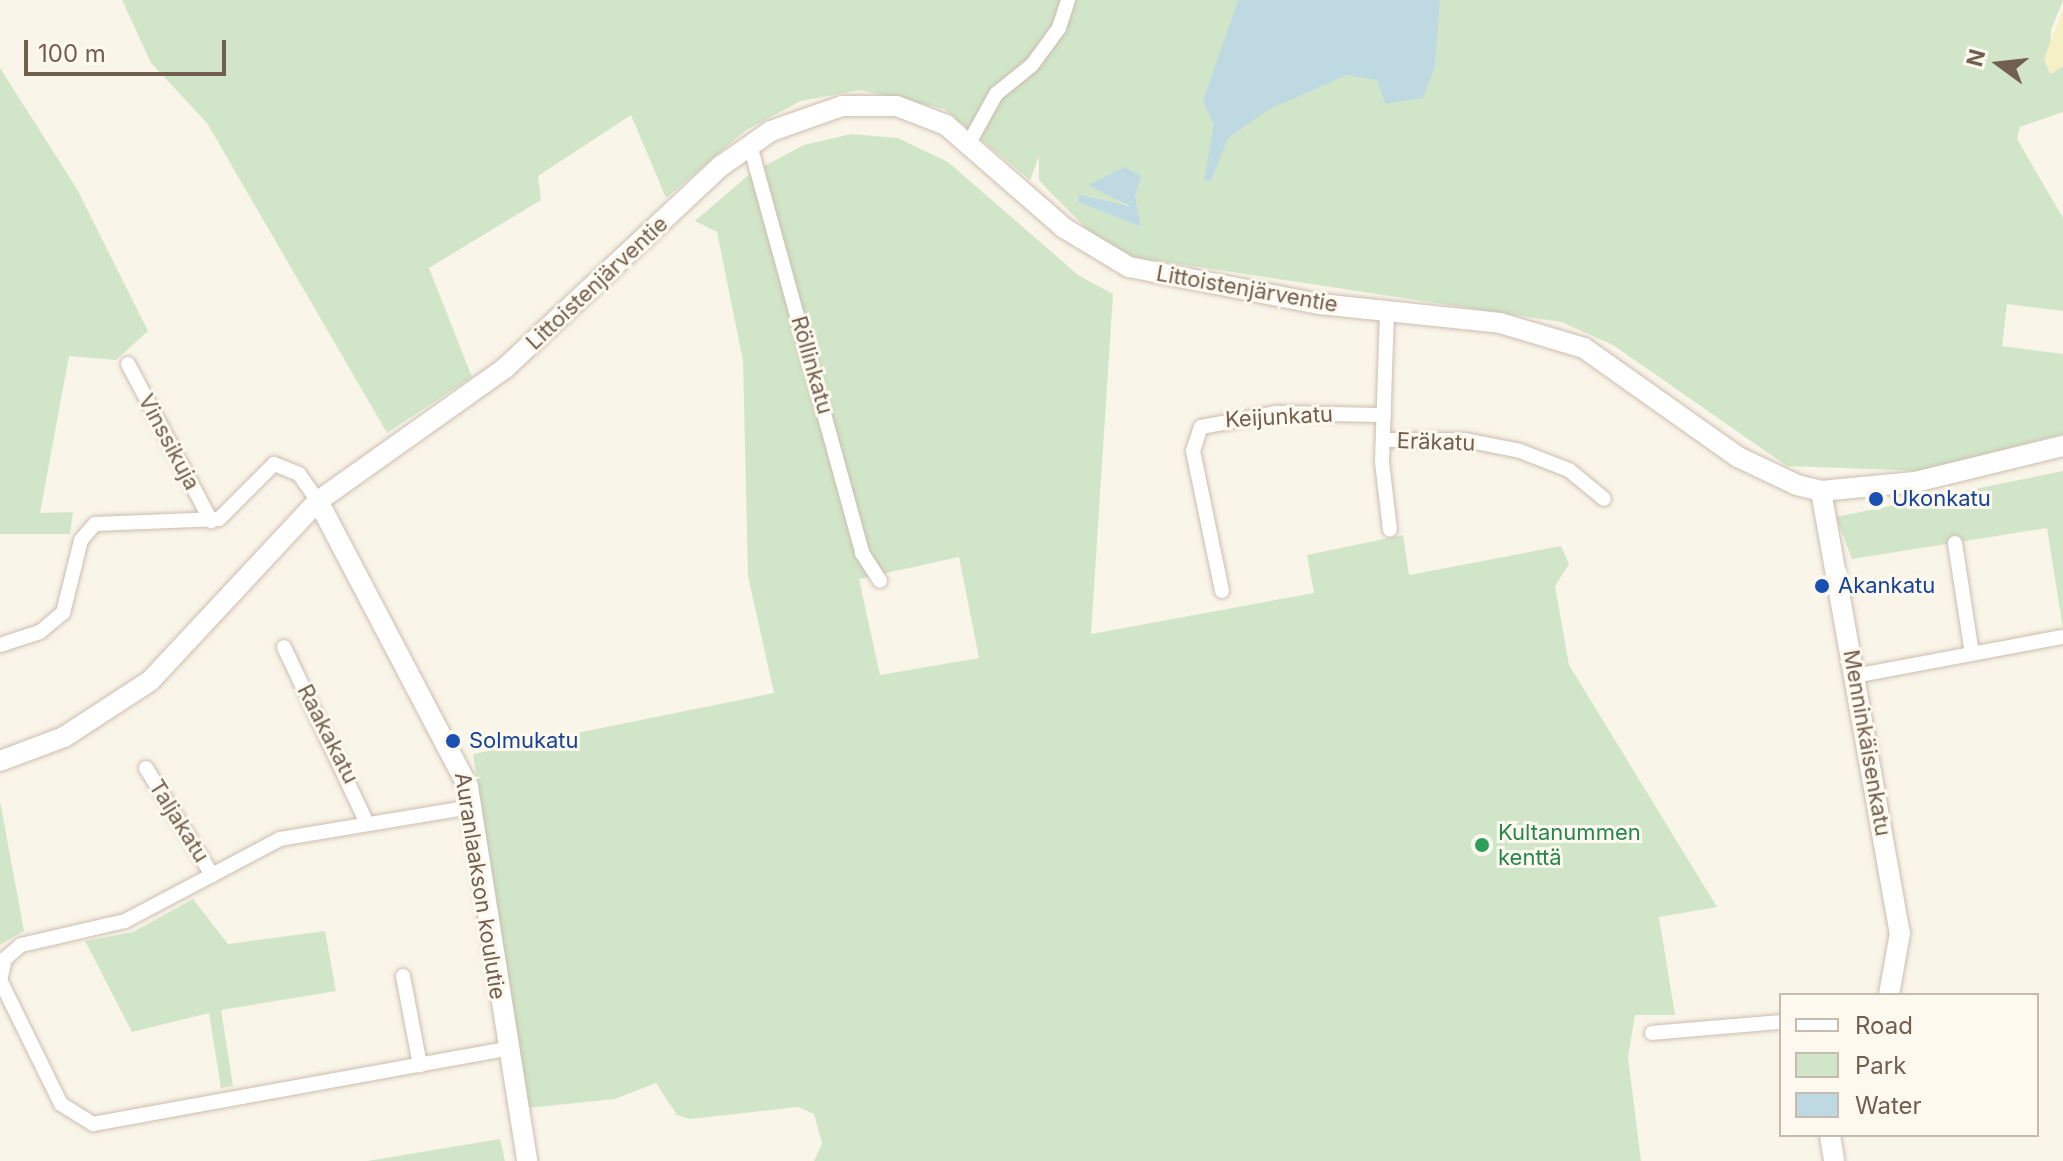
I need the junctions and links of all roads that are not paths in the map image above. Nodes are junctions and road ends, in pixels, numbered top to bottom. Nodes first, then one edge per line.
1 (1068, 0) edge
2 (970, 141) junction
3 (750, 145) junction
4 (1387, 311) junction
5 (128, 364) dead end
6 (1384, 415) junction
7 (1383, 440) junction
8 (2063, 446) edge
9 (1821, 491) junction
10 (1604, 499) dead end
11 (318, 501) junction
12 (211, 521) junction
13 (1390, 530) dead end
14 (1955, 543) dead end
15 (880, 581) dead end
16 (1222, 591) dead end
17 (2062, 637) edge
18 (0, 645) edge
19 (284, 647) dead end
20 (1972, 654) junction
21 (1854, 676) junction
22 (0, 761) edge
23 (146, 768) dead end
24 (471, 807) junction
25 (367, 823) junction
26 (212, 875) junction
27 (403, 976) dead end
28 (1889, 993) edge
29 (1779, 1022) edge
30 (1652, 1033) dead end
31 (506, 1049) junction
32 (420, 1065) junction
33 (1830, 1137) edge
34 (527, 1161) edge
35 (1834, 1161) edge

1 - 2 street
2 - 3 street, Littoistenjärventie
2 - 4 street, Littoistenjärventie
3 - 11 street, Littoistenjärventie
3 - 15 street, Röllinkatu
4 - 6 street, Eräkatu
4 - 9 street, Littoistenjärventie
5 - 12 street, Vinssikuja
6 - 7 street, Eräkatu
6 - 16 street, Keijunkatu
7 - 10 street, Eräkatu
7 - 13 street
8 - 9 street, Littoistenjärventie
9 - 21 street, Menninkäisenkatu
11 - 12 street
11 - 22 street, Littoistenjärventie
11 - 24 street, Auranlaakson koulutie
12 - 18 street
14 - 20 street
17 - 20 street
19 - 25 street, Raakakatu
20 - 21 street
21 - 28 street, Menninkäisenkatu
23 - 26 street, Taljakatu
24 - 25 street
24 - 31 street, Auranlaakson koulutie
25 - 26 street
26 - 32 street
27 - 32 street
29 - 30 street
31 - 32 street
31 - 34 street, Auranlaakson koulutie
33 - 35 street

